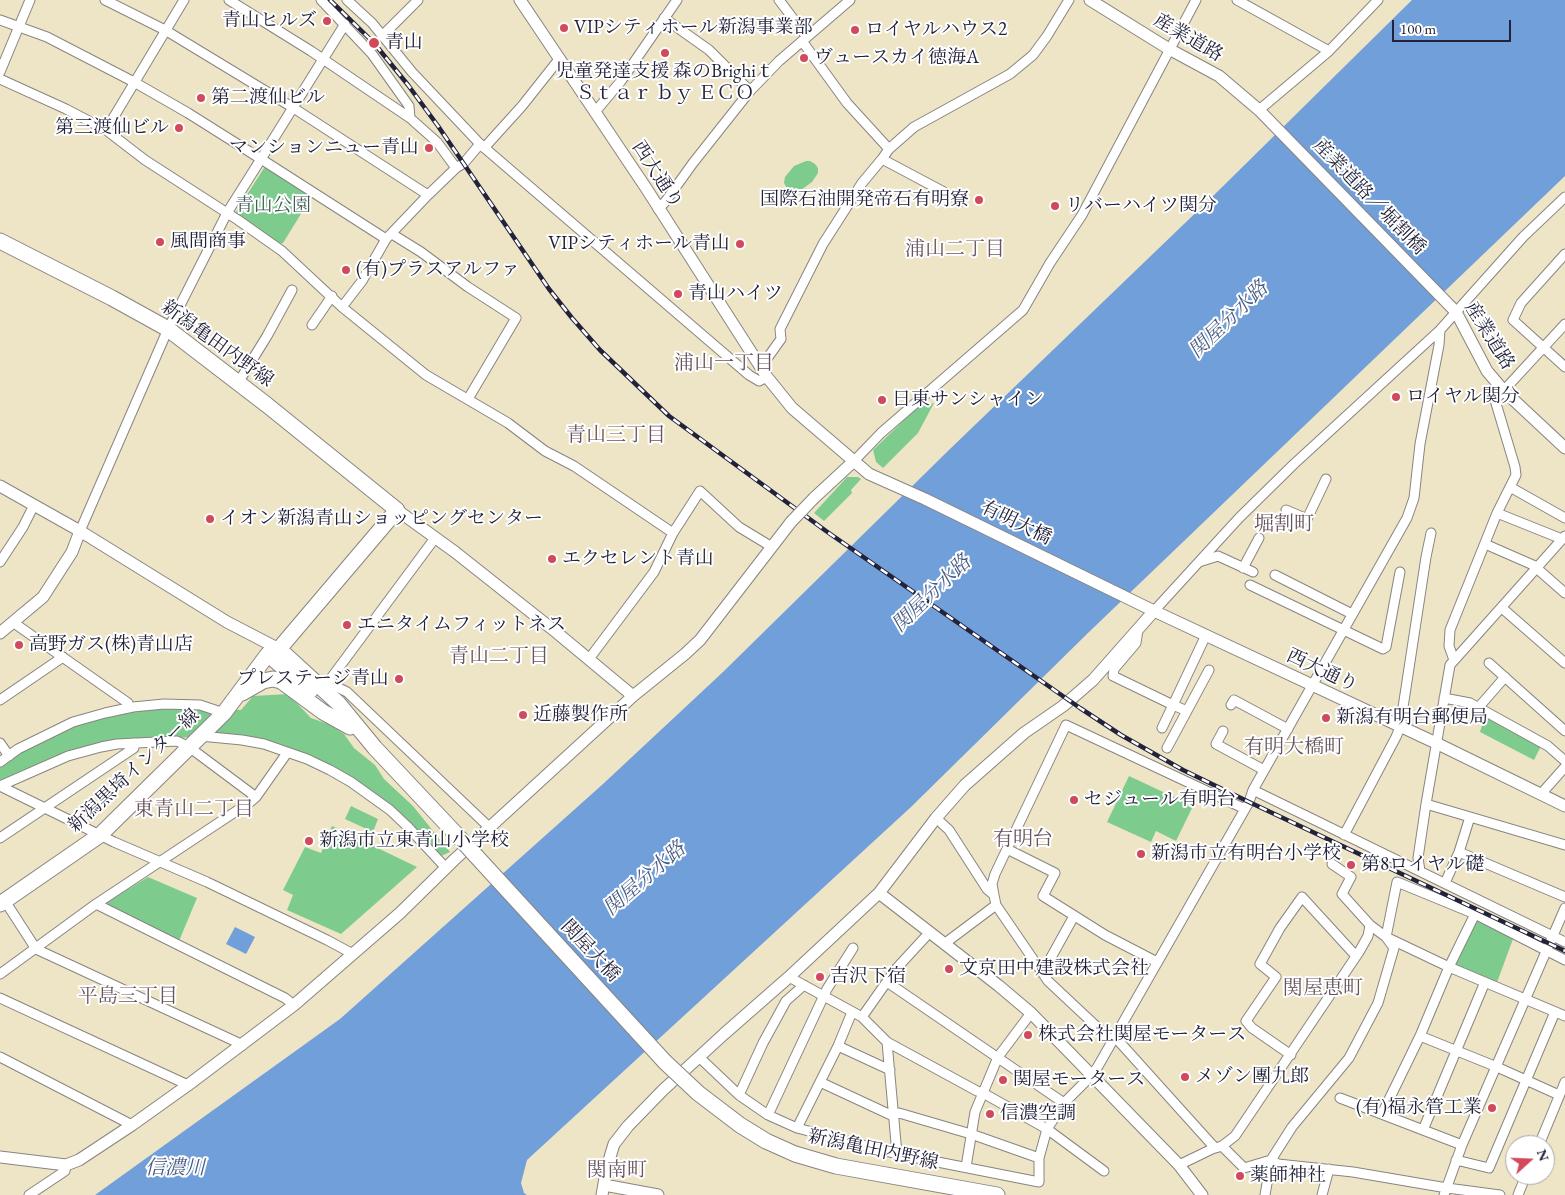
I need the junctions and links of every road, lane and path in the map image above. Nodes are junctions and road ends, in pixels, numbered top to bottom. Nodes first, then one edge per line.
1 (30, 0) edge
2 (105, 0) edge
3 (184, 0) edge
4 (229, 0) edge
5 (321, 0) edge
6 (347, 0) edge
7 (418, 0) edge
8 (520, 0) edge
9 (677, 0) edge
10 (779, 0) edge
11 (850, 0) edge
12 (1069, 0) edge
13 (1090, 0) edge
14 (1196, 0) edge
15 (1238, 0) edge
16 (1378, 0) edge
17 (664, 18) junction
18 (0, 20) edge
19 (345, 24) junction
20 (18, 26) junction
21 (166, 30) junction
22 (382, 36) junction
23 (804, 39) junction
24 (1169, 49) junction
25 (1329, 51) junction
26 (560, 58) junction
27 (324, 59) junction
28 (0, 72) edge
29 (0, 79) edge
30 (134, 82) junction
31 (750, 91) junction
32 (292, 107) junction
33 (595, 112) junction
34 (1262, 112) junction
35 (410, 118) junction
36 (106, 130) junction
37 (482, 146) junction
38 (888, 149) junction
39 (260, 159) junction
40 (882, 159) junction
41 (456, 168) junction
42 (428, 195) junction
43 (1565, 197) edge
44 (961, 201) dead end
45 (658, 209) junction
46 (227, 213) junction
47 (389, 237) junction
48 (0, 241) edge
49 (1565, 254) edge
50 (292, 290) dead end
51 (332, 296) junction
52 (342, 307) junction
53 (1452, 309) junction
54 (1565, 324) edge
55 (312, 326) dead end
56 (168, 329) junction
57 (1440, 330) junction
58 (1543, 347) junction
59 (1565, 366) edge
60 (761, 367) junction
61 (767, 377) junction
62 (238, 383) junction
63 (1504, 391) junction
64 (468, 399) junction
65 (1565, 448) edge
66 (854, 461) junction
67 (869, 474) joint
68 (1326, 479) dead end
69 (0, 486) edge
70 (1510, 487) junction
71 (34, 506) junction
72 (395, 509) junction
73 (1286, 510) dead end
74 (1497, 513) junction
75 (1565, 518) edge
76 (80, 531) junction
77 (673, 533) junction
78 (1431, 533) dead end
79 (435, 538) junction
80 (1258, 538) dead end
81 (1564, 538) edge
82 (1485, 544) junction
83 (772, 548) junction
84 (2, 556) edge
85 (1199, 562) junction
86 (1243, 568) junction
87 (1537, 568) junction
88 (1253, 572) dead end
89 (1400, 572) dead end
90 (1275, 575) dead end
91 (1250, 585) dead end
92 (1565, 593) edge
93 (1502, 608) junction
94 (1150, 609) junction
95 (1352, 614) junction
96 (14, 623) junction
97 (1138, 630) junction
98 (1343, 630) junction
99 (0, 633) edge
100 (1206, 635) junction
101 (272, 649) junction
102 (63, 657) junction
103 (589, 659) junction
104 (1454, 660) junction
105 (1489, 663) dead end
106 (1565, 663) edge
107 (1209, 670) dead end
108 (1505, 677) junction
109 (1312, 686) junction
110 (325, 691) junction
111 (633, 696) junction
112 (234, 698) junction
113 (1444, 698) junction
114 (0, 700) edge
115 (1173, 705) junction
116 (1231, 705) dead end
117 (129, 708) junction
118 (1478, 708) junction
119 (1187, 712) junction
120 (224, 713) junction
121 (350, 727) junction
122 (1400, 727) junction
123 (1162, 728) dead end
124 (1288, 728) junction
125 (1223, 731) dead end
126 (1565, 731) edge
127 (194, 742) junction
128 (0, 743) edge
129 (134, 743) junction
130 (1436, 743) junction
131 (375, 748) junction
132 (1167, 748) dead end
133 (287, 753) junction
134 (9, 756) junction
135 (1565, 761) edge
136 (0, 762) edge
137 (1565, 767) edge
138 (1264, 770) junction
139 (0, 786) edge
140 (1253, 790) junction
141 (1541, 794) junction
142 (256, 797) junction
143 (1426, 804) junction
144 (1565, 806) edge
145 (45, 808) junction
146 (1245, 809) junction
147 (1470, 817) junction
148 (936, 818) junction
149 (490, 828) junction
150 (100, 835) junction
151 (1344, 835) junction
152 (0, 838) edge
153 (1565, 845) edge
154 (1007, 849) junction
155 (1459, 852) junction
156 (160, 861) junction
157 (1332, 864) dead end
158 (446, 868) junction
159 (1420, 871) junction
160 (1445, 883) junction
161 (879, 893) junction
162 (994, 895) junction
163 (1565, 897) edge
164 (3, 903) edge
165 (96, 904) junction
166 (996, 905) junction
167 (1565, 908) edge
168 (1474, 914) junction
169 (1074, 916) junction
170 (1370, 925) junction
171 (929, 933) junction
172 (1553, 936) junction
173 (1386, 937) junction
174 (1565, 942) edge
175 (944, 944) junction
176 (853, 948) dead end
177 (36, 949) junction
178 (1546, 951) junction
179 (353, 954) junction
180 (1356, 956) junction
181 (1565, 960) edge
182 (1157, 962) junction
183 (1449, 967) junction
184 (1043, 972) junction
185 (0, 974) edge
186 (789, 977) junction
187 (887, 982) junction
188 (1485, 982) junction
189 (804, 985) junction
190 (824, 996) junction
191 (0, 998) edge
192 (1524, 1000) junction
193 (294, 1005) junction
194 (852, 1012) junction
195 (1555, 1012) junction
196 (1031, 1013) junction
197 (1565, 1016) edge
198 (862, 1017) junction
199 (1420, 1036) junction
200 (1114, 1039) junction
201 (887, 1042) junction
202 (242, 1045) junction
203 (838, 1046) junction
204 (1456, 1050) junction
205 (1291, 1055) junction
206 (0, 1057) edge
207 (699, 1057) junction
208 (998, 1057) junction
209 (1497, 1067) junction
210 (890, 1070) junction
211 (1092, 1075) junction
212 (1526, 1080) junction
213 (820, 1082) junction
214 (1565, 1082) edge
215 (188, 1085) junction
216 (698, 1093) joint
217 (983, 1093) junction
218 (739, 1095) junction
219 (1559, 1095) junction
220 (1340, 1098) dead end
221 (1064, 1103) junction
222 (1382, 1114) junction
223 (768, 1115) junction
224 (893, 1116) junction
225 (132, 1125) junction
226 (797, 1128) junction
227 (1047, 1129) junction
228 (1423, 1130) junction
229 (971, 1134) junction
230 (1543, 1135) edge
231 (1462, 1145) junction
232 (1219, 1147) junction
233 (897, 1154) junction
234 (0, 1157) edge
235 (1040, 1158) junction
236 (1270, 1160) junction
237 (1456, 1160) junction
238 (66, 1165) junction
239 (1179, 1165) junction
240 (966, 1167) junction
241 (1329, 1169) junction
242 (1104, 1171) dead end
243 (603, 1190) edge
244 (1445, 1192) edge
245 (29, 1195) edge
246 (658, 1195) edge
247 (997, 1195) edge
248 (1202, 1195) edge
249 (1265, 1195) edge
250 (1322, 1195) edge
251 (1500, 1195) edge

1 - 20 street
2 - 21 street
3 - 21 street
4 - 27 street
5 - 19 street
6 - 22 street
7 - 22 street
8 - 26 street, 西大通り
9 - 17 street
10 - 23 street
11 - 23 street
12 - 38 street
13 - 24 street, 産業道路
14 - 24 street
15 - 25 street
16 - 25 street
17 - 31 street
17 - 33 street
18 - 20 street
19 - 27 street
19 - 35 street
20 - 28 street
20 - 30 street
21 - 30 street
21 - 32 street
22 - 37 street
23 - 31 street
23 - 38 street
24 - 34 street, 産業道路
24 - 66 street
25 - 34 street
26 - 33 street, 西大通り
26 - 37 street
27 - 32 street
27 - 35 street
29 - 36 street
30 - 36 street
30 - 39 street
31 - 45 street
32 - 39 street
32 - 42 street
33 - 45 street, 西大通り
34 - 53 street, 産業道路／堀割橋
35 - 41 street
36 - 46 street
37 - 41 street
37 - 61 street
38 - 40 street
39 - 46 street
39 - 47 street
40 - 44 street
40 - 60 street
41 - 42 street
42 - 47 street
43 - 53 street
45 - 60 street, 西大通り
46 - 51 street
46 - 56 street
47 - 52 street
47 - 64 street
48 - 56 main road, 新潟亀田内野線
49 - 58 street
50 - 62 street
51 - 52 street
51 - 55 street
52 - 64 street
53 - 57 street
53 - 63 street, 産業道路
54 - 58 street
56 - 62 main road, 新潟亀田内野線
56 - 76 street
57 - 85 street
57 - 95 street
58 - 59 street
58 - 63 street
60 - 61 street, 西大通り
61 - 66 street, 西大通り
62 - 72 main road, 新潟亀田内野線
63 - 65 street, 産業道路
63 - 70 street
64 - 77 street
66 - 67 street, 西大通り
66 - 83 street, bridge
67 - 94 street, 有明大橋
68 - 73 street
69 - 71 street
70 - 74 street
70 - 75 street
71 - 76 street
71 - 84 street
72 - 79 street
72 - 101 main road
74 - 81 street
74 - 82 street
76 - 96 street
76 - 101 street
77 - 83 street
77 - 103 street
78 - 122 street
79 - 103 street
79 - 110 street
80 - 86 street
81 - 87 street
82 - 87 street
82 - 104 street
83 - 111 street
85 - 86 street
85 - 94 street
86 - 88 street
87 - 92 street
87 - 93 street
89 - 98 street
90 - 95 street
91 - 98 street
93 - 104 street
93 - 106 street
94 - 97 street
94 - 100 street, 西大通り
95 - 98 street
96 - 99 street
96 - 102 street
97 - 115 street
97 - 148 street
98 - 109 street
100 - 109 street, 西大通り
100 - 115 street
101 - 110 main road
101 - 112 main road, 新潟黒埼インター線
101 - 121 main road
102 - 114 street
102 - 117 street
103 - 111 street
104 - 113 street
105 - 108 street
107 - 119 street
108 - 118 street
108 - 126 street
109 - 122 street, 西大通り
109 - 124 street
110 - 131 main road
110 - 149 street
111 - 149 street
112 - 120 main road, 新潟黒埼インター線
112 - 121 main road
113 - 118 street
113 - 130 street
115 - 119 street
115 - 123 street
116 - 124 street
117 - 120 street
117 - 134 street
118 - 135 street
119 - 132 street
120 - 127 main road, 新潟黒埼インター線
121 - 131 main road
122 - 130 street, 西大通り
122 - 151 street
124 - 138 street
125 - 138 street
127 - 129 street
127 - 133 street
127 - 142 street
127 - 150 main road, 新潟黒埼インター線
128 - 134 street
129 - 139 street
129 - 145 street
130 - 141 street, 西大通り
130 - 143 street
131 - 216 main road, 関屋大橋, bridge
133 - 142 street
133 - 158 street
134 - 136 street
137 - 141 street
138 - 140 street
139 - 145 street
140 - 146 street
140 - 151 street
141 - 144 street, 西大通り
142 - 156 street
143 - 147 street
143 - 159 street
145 - 150 street
145 - 152 street
146 - 154 street
146 - 182 street
147 - 153 street
147 - 155 street
148 - 161 street
148 - 162 street
149 - 158 street
150 - 156 street
150 - 164 main road, 新潟黒埼インター線
151 - 159 street
154 - 162 street
154 - 169 street
155 - 160 street
155 - 163 street
156 - 165 street
156 - 179 street
157 - 170 street
158 - 179 street
159 - 160 street
160 - 172 street
161 - 171 street
161 - 186 street
162 - 166 street
164 - 177 street
165 - 177 street
165 - 193 street
166 - 175 street
166 - 184 street
167 - 172 street
168 - 173 street
168 - 178 street
168 - 183 street
169 - 182 street
169 - 184 street
170 - 173 street
170 - 180 street
171 - 175 street
171 - 187 street
172 - 174 street
172 - 178 street
173 - 183 street
173 - 236 street
175 - 196 street
176 - 190 street
177 - 185 street
177 - 202 street
178 - 181 street
178 - 192 street
179 - 193 street
180 - 205 street
180 - 205 street
182 - 200 street
183 - 188 street
183 - 199 street
184 - 200 street
186 - 189 street
186 - 207 street
187 - 198 street
187 - 208 street
188 - 192 street
188 - 204 street
189 - 190 street
189 - 218 street
190 - 194 street
190 - 223 street
191 - 215 street
192 - 195 street
192 - 209 street
193 - 202 street
194 - 198 street
194 - 203 street
195 - 197 street
195 - 212 street
196 - 208 street
196 - 211 street
198 - 201 street
199 - 204 street
199 - 222 street
200 - 211 street
200 - 232 street
201 - 210 street
201 - 217 street
202 - 215 street
203 - 210 street
203 - 213 street
204 - 209 street
204 - 228 street
205 - 232 street
206 - 225 street
207 - 218 street
207 - 243 street
208 - 217 street
208 - 221 street
209 - 212 street
209 - 231 street
210 - 224 street
211 - 221 street
211 - 239 street
212 - 219 street
212 - 237 street
213 - 224 street
213 - 226 street
214 - 219 street
215 - 225 street
216 - 247 main road, 新潟亀田内野線
217 - 227 street
217 - 229 street
218 - 223 street
219 - 230 street
220 - 222 street
221 - 227 street
222 - 228 street
223 - 226 street
224 - 229 street
224 - 233 street
225 - 238 street
226 - 233 street
227 - 235 street
227 - 242 street
228 - 231 street
229 - 235 street
229 - 240 street
231 - 237 street
232 - 236 street
232 - 239 street
233 - 240 street
234 - 238 street
235 - 240 street
236 - 241 street
236 - 249 street
237 - 244 street
238 - 245 street
239 - 248 street
241 - 244 street
241 - 250 street
243 - 246 street
244 - 251 street

